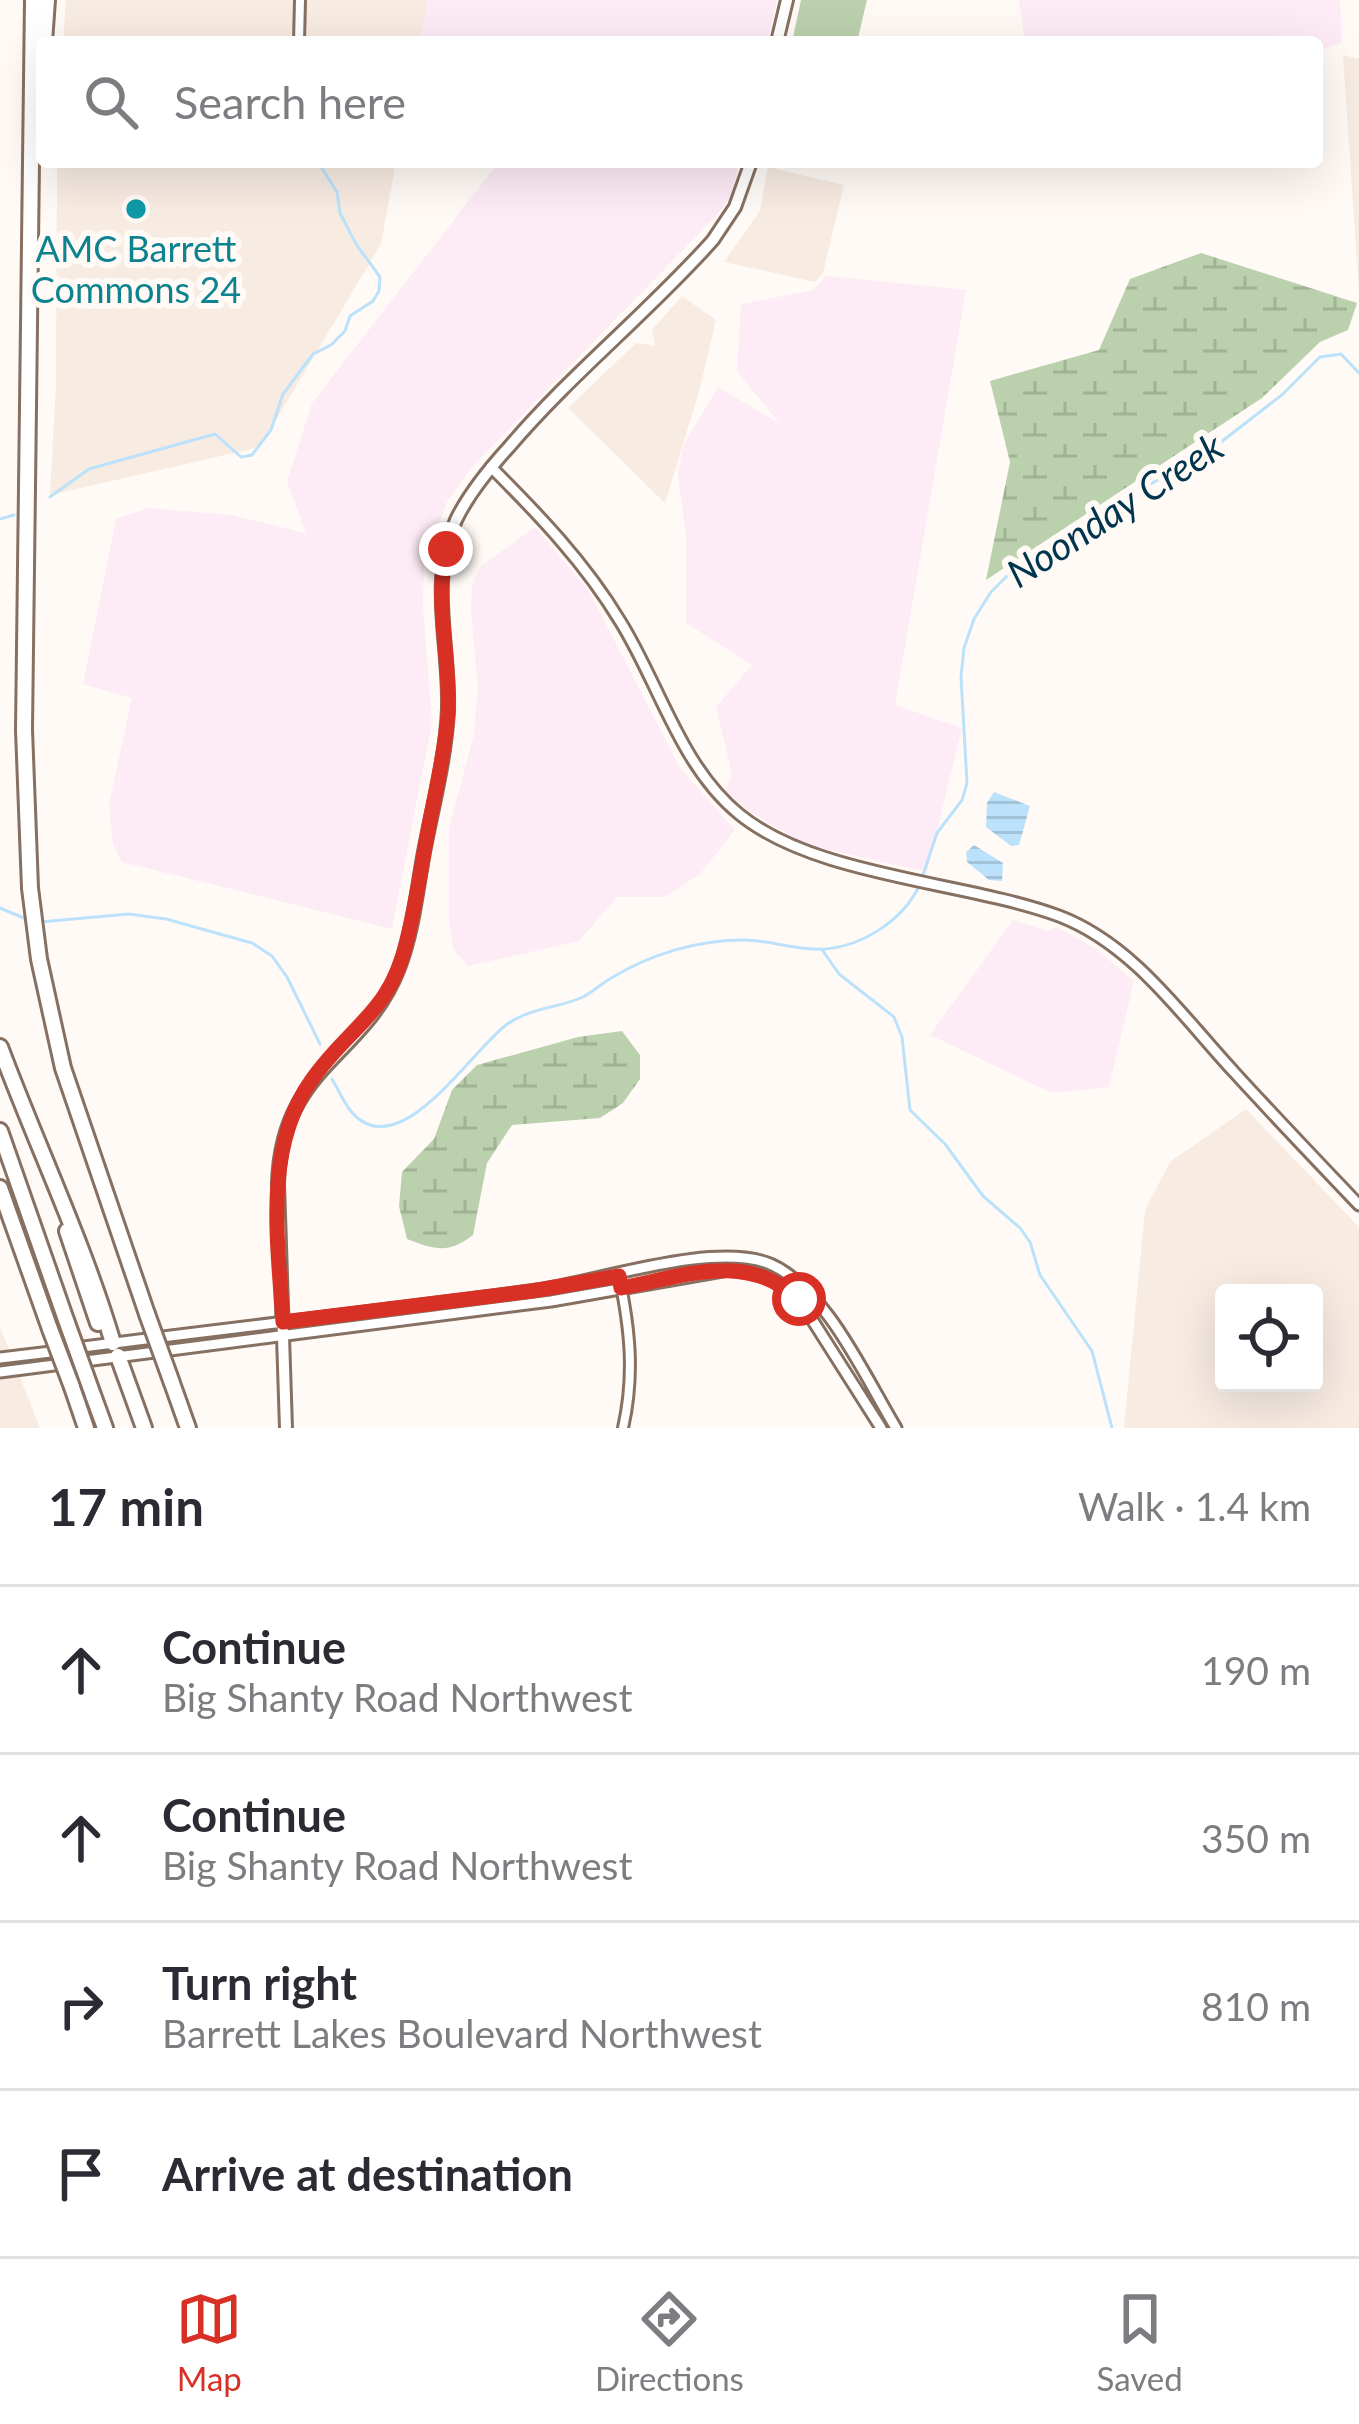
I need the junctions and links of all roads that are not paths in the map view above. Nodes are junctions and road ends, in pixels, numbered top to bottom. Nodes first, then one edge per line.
1 (32, 0) edge
2 (47, 0) edge
3 (300, 0) edge
4 (787, 0) edge
5 (44, 36) edge
6 (299, 36) edge
7 (778, 36) edge
8 (36, 110) edge
9 (31, 148) junction
10 (749, 168) edge
11 (491, 467) junction
12 (0, 1047) edge
13 (0, 1131) edge
14 (0, 1188) edge
15 (1359, 1205) edge
16 (620, 1282) junction
17 (283, 1329) junction
18 (112, 1350) junction
19 (0, 1358) edge
20 (0, 1372) edge
21 (86, 1428) edge
22 (105, 1428) edge
23 (135, 1428) edge
24 (144, 1428) edge
25 (188, 1428) edge
26 (286, 1428) edge
27 (623, 1428) edge
28 (881, 1428) edge
29 (896, 1428) edge

1 - 9 highway
2 - 5 highway
3 - 6 street
4 - 7 main road
8 - 9 highway
9 - 25 highway, bridge
10 - 11 main road
11 - 15 street
11 - 17 main road
12 - 18 highway
13 - 22 highway, bridge
14 - 21 highway, bridge
16 - 17 street
16 - 17 street
16 - 27 street
16 - 28 street
16 - 29 street
17 - 18 street
17 - 26 main road
18 - 19 street
18 - 20 street
18 - 23 highway
18 - 24 highway

